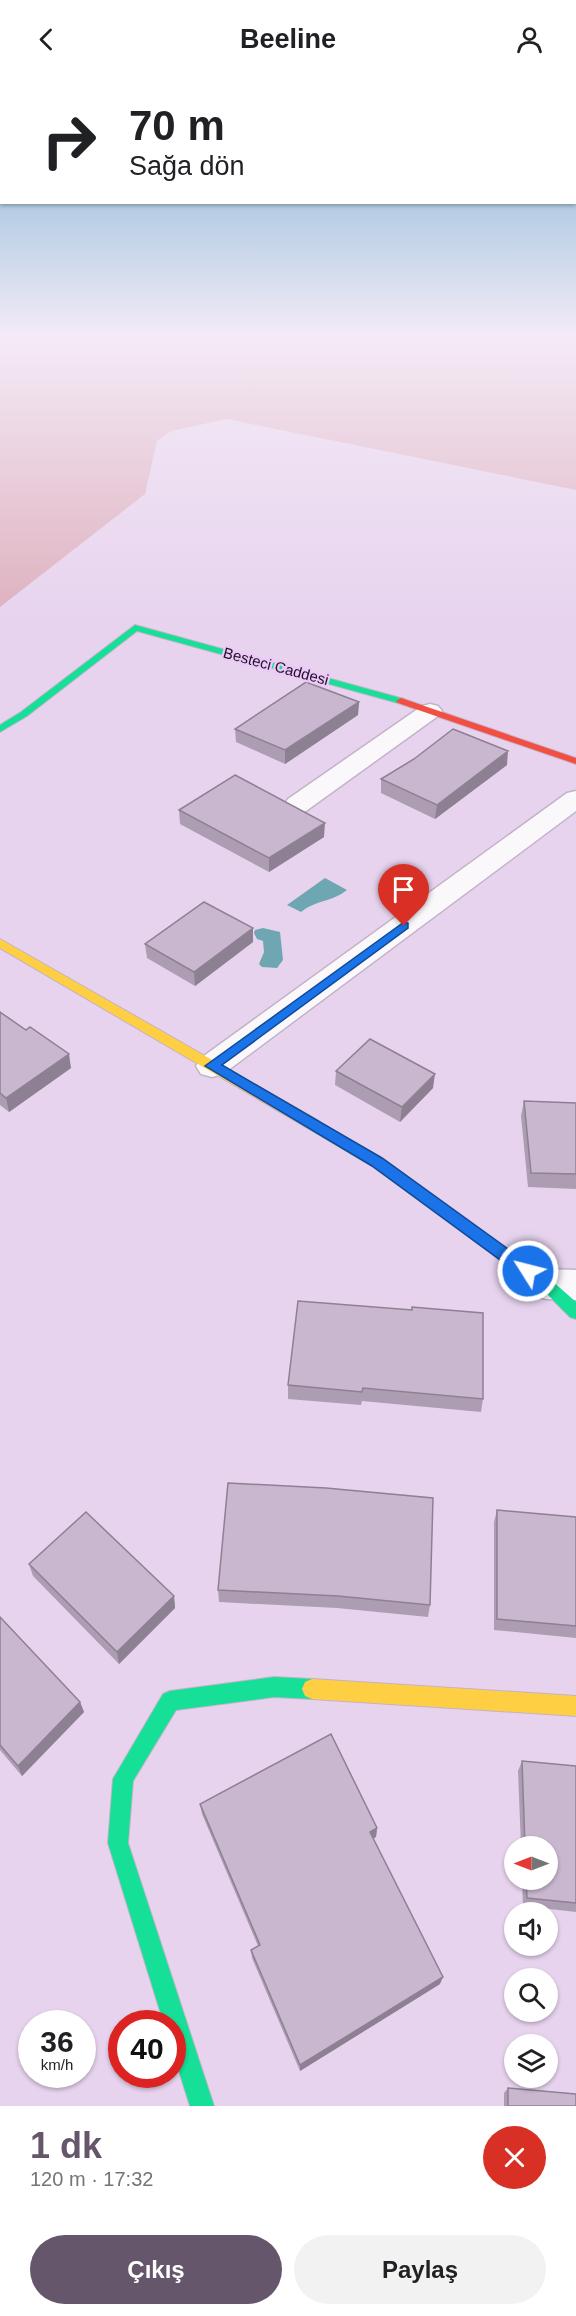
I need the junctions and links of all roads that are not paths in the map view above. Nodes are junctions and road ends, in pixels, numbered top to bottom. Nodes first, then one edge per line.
1 (430, 711) junction
2 (0, 729) edge
3 (576, 761) edge
4 (576, 799) edge
5 (297, 805) edge
6 (0, 943) edge
7 (212, 1066) junction
8 (561, 1285) edge
9 (576, 1312) edge
10 (576, 1706) edge
11 (202, 2106) edge

1 - 2 street, Besteci Caddesi
1 - 3 street, Besteci Caddesi
1 - 5 street
4 - 7 street
6 - 7 street
7 - 8 street
8 - 9 street
10 - 11 street

